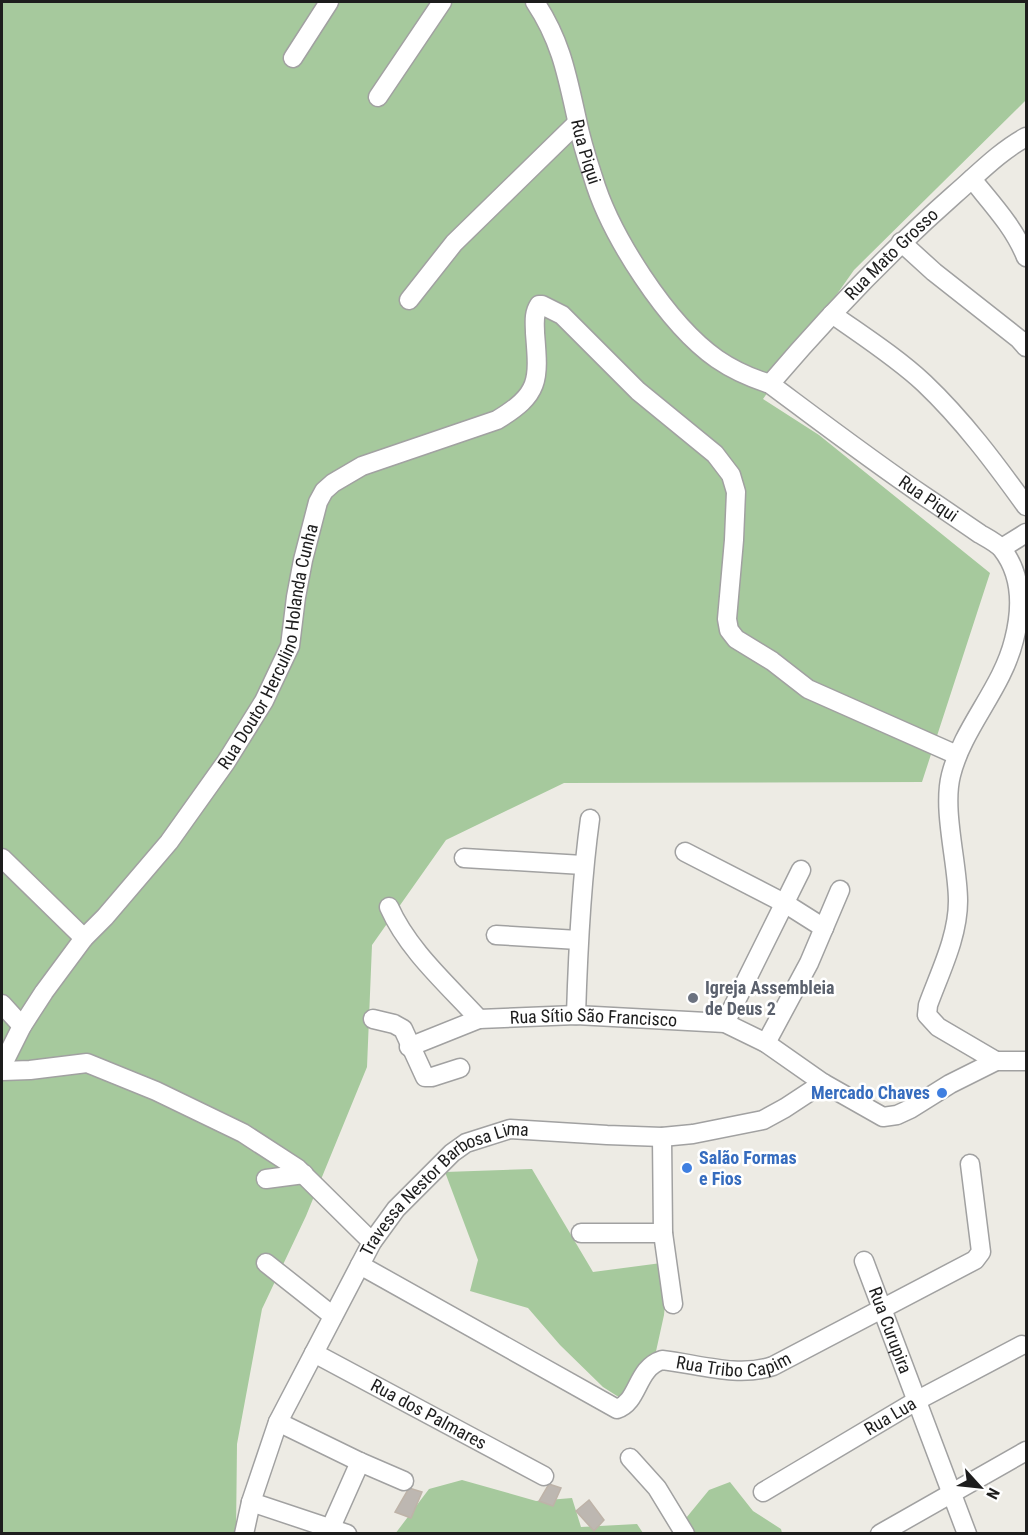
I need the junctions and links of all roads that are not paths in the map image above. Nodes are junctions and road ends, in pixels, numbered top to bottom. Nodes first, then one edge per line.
1 (329, 2) edge
2 (442, 2) edge
3 (535, 2) edge
4 (293, 58) dead end
5 (378, 97) dead end
6 (577, 123) junction
7 (1026, 137) edge
8 (972, 179) junction
9 (902, 242) junction
10 (1026, 257) edge
11 (408, 300) dead end
12 (832, 314) junction
13 (1026, 347) edge
14 (770, 384) junction
15 (1026, 506) edge
16 (1026, 533) edge
17 (1002, 548) junction
18 (1023, 595) edge
19 (957, 755) junction
20 (590, 819) dead end
21 (685, 852) dead end
22 (2, 858) edge
23 (464, 858) dead end
24 (584, 865) junction
25 (801, 870) dead end
26 (840, 890) dead end
27 (786, 904) junction
28 (389, 907) dead end
29 (824, 928) junction
30 (496, 935) dead end
31 (84, 938) junction
32 (578, 940) junction
33 (2, 1004) edge
34 (576, 1015) junction
35 (479, 1018) junction
36 (373, 1019) dead end
37 (725, 1023) junction
38 (22, 1026) junction
39 (766, 1043) junction
40 (409, 1047) junction
41 (996, 1061) junction
42 (1026, 1061) edge
43 (2, 1066) edge
44 (460, 1068) dead end
45 (2, 1071) edge
46 (823, 1083) junction
47 (662, 1137) junction
48 (970, 1164) dead end
49 (304, 1174) junction
50 (266, 1179) dead end
51 (581, 1233) dead end
52 (663, 1233) junction
53 (372, 1242) junction
54 (864, 1261) dead end
55 (266, 1263) dead end
56 (360, 1265) junction
57 (673, 1304) dead end
58 (881, 1310) junction
59 (333, 1316) junction
60 (1022, 1345) dead end
61 (314, 1353) junction
62 (916, 1401) junction
63 (278, 1422) junction
64 (1026, 1451) edge
65 (630, 1458) dead end
66 (360, 1462) junction
67 (544, 1476) dead end
68 (404, 1481) dead end
69 (763, 1491) dead end
70 (951, 1493) junction
71 (251, 1502) junction
72 (335, 1532) edge
73 (244, 1533) edge
74 (685, 1533) edge
75 (880, 1533) edge
76 (967, 1533) edge

1 - 4 street
2 - 5 street
3 - 6 street, Rua Piqui
6 - 11 street
6 - 14 street, Rua Piqui
7 - 8 street, Rua Mato Grosso
8 - 9 street, Rua Mato Grosso
8 - 10 street
9 - 12 street, Rua Mato Grosso
9 - 13 street
12 - 14 street, Rua Mato Grosso
12 - 15 street
14 - 17 street, Rua Piqui
16 - 17 street
17 - 18 street, Rua Piqui
18 - 19 street, Rua Piqui
19 - 31 street, Rua Doutor Herculino Holanda Cunha
19 - 41 street, Rua Piqui
20 - 24 street
21 - 27 street
22 - 31 street
23 - 24 street
24 - 32 street
25 - 27 street
26 - 29 street
27 - 29 street
27 - 37 street
28 - 35 street
29 - 39 street
30 - 32 street
31 - 38 street, Rua Doutor Herculino Holanda Cunha
32 - 34 street
33 - 38 street
34 - 35 street, Rua Sítio São Francisco
34 - 37 street, Rua Sítio São Francisco
35 - 40 street, Rua Sítio São Francisco
36 - 40 street
37 - 39 street, Rua Sítio São Francisco
38 - 43 street, Rua Doutor Herculino Holanda Cunha
39 - 46 street, Rua Sítio São Francisco
40 - 44 street
41 - 42 street
41 - 46 street, Rua Sítio São Francisco
45 - 49 street
46 - 47 street, Travessa Nestor Barbosa Lima
47 - 52 street
47 - 53 street, Travessa Nestor Barbosa Lima
48 - 58 street, Rua Tribo Capim
49 - 50 street
49 - 53 street
51 - 52 street
52 - 57 street
53 - 56 street, Travessa Nestor Barbosa Lima
54 - 58 street, Rua Curupira
55 - 59 street
56 - 58 street, Rua Tribo Capim
56 - 59 street, Travessa Nestor Barbosa Lima
58 - 62 street, Rua Curupira
59 - 61 street, Travessa Nestor Barbosa Lima
60 - 62 street, Rua Lua
61 - 63 street, Travessa Nestor Barbosa Lima
61 - 67 street, Rua dos Palmares
62 - 69 street, Rua Lua
62 - 70 street, Rua Curupira
63 - 66 street
63 - 71 street, Travessa Nestor Barbosa Lima
64 - 70 street
65 - 74 street
66 - 68 street
66 - 72 street
70 - 75 street
70 - 76 street, Rua Curupira
71 - 72 street
71 - 73 street, Travessa Nestor Barbosa Lima

